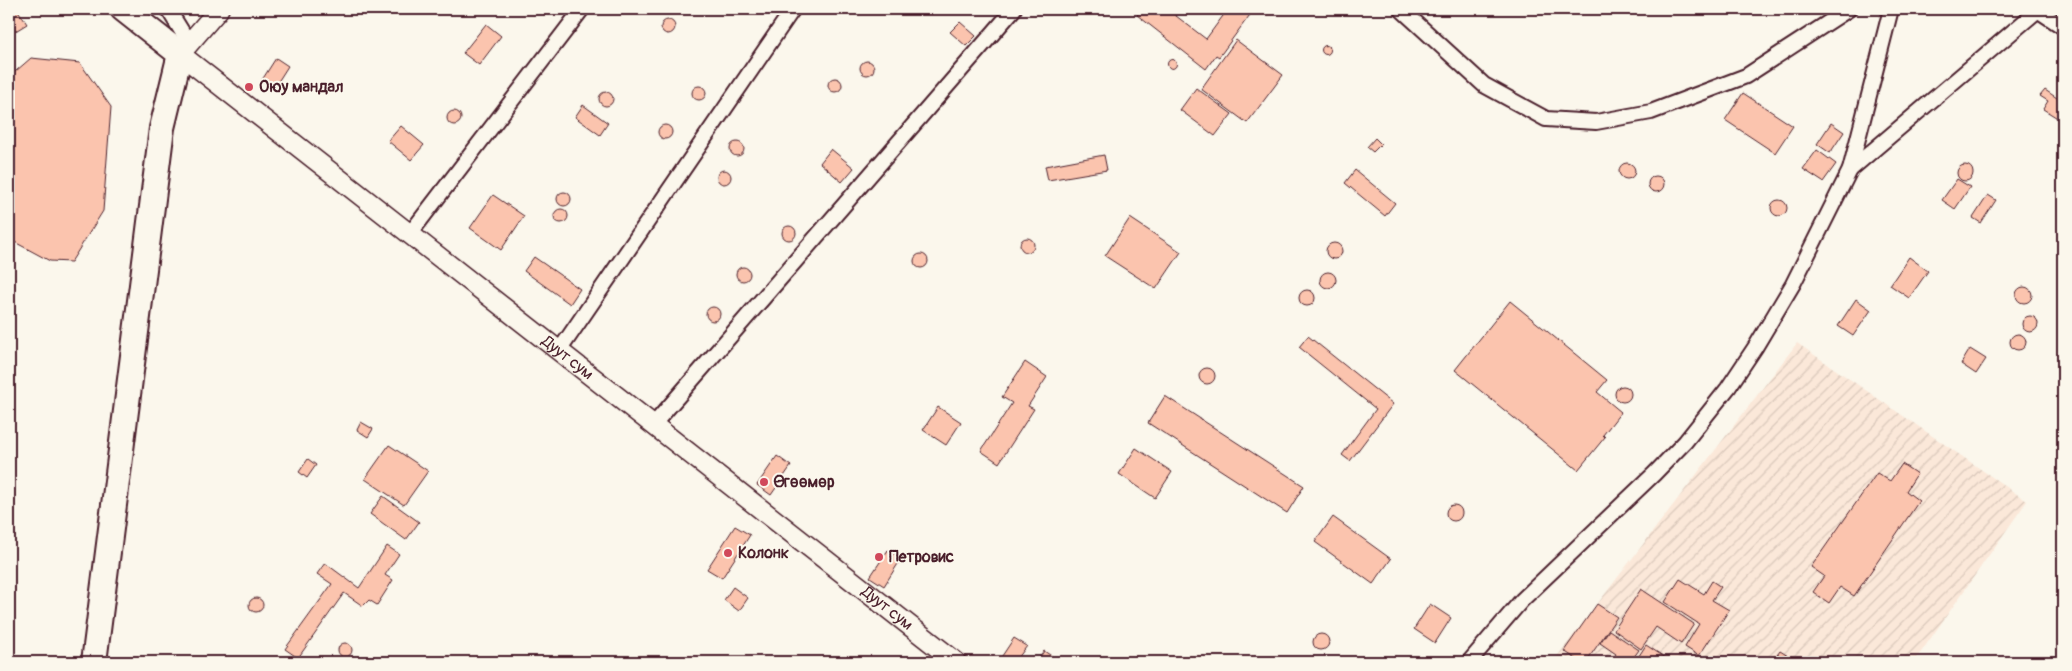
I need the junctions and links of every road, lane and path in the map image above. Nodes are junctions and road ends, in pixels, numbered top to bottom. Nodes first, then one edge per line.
1 (123, 9) edge
2 (168, 9) edge
3 (219, 9) edge
4 (582, 9) edge
5 (793, 9) edge
6 (1014, 9) edge
7 (1401, 9) edge
8 (1849, 9) edge
9 (1891, 9) edge
10 (2037, 9) edge
11 (2063, 27) edge
12 (184, 48) junction
13 (1850, 170) junction
14 (409, 234) junction
15 (559, 351) junction
16 (654, 424) junction
17 (94, 662) edge
18 (956, 662) edge
19 (1469, 662) edge

1 - 12 highway
2 - 12 street
3 - 12 main road
4 - 14 street
5 - 15 street
6 - 16 street
7 - 8 street
9 - 13 street
10 - 11 street
10 - 13 street
12 - 14 main road, Дуут сум
12 - 17 highway
13 - 19 street
14 - 15 main road, Дуут сум
15 - 16 main road, Дуут сум
16 - 18 main road, Дуут сум

